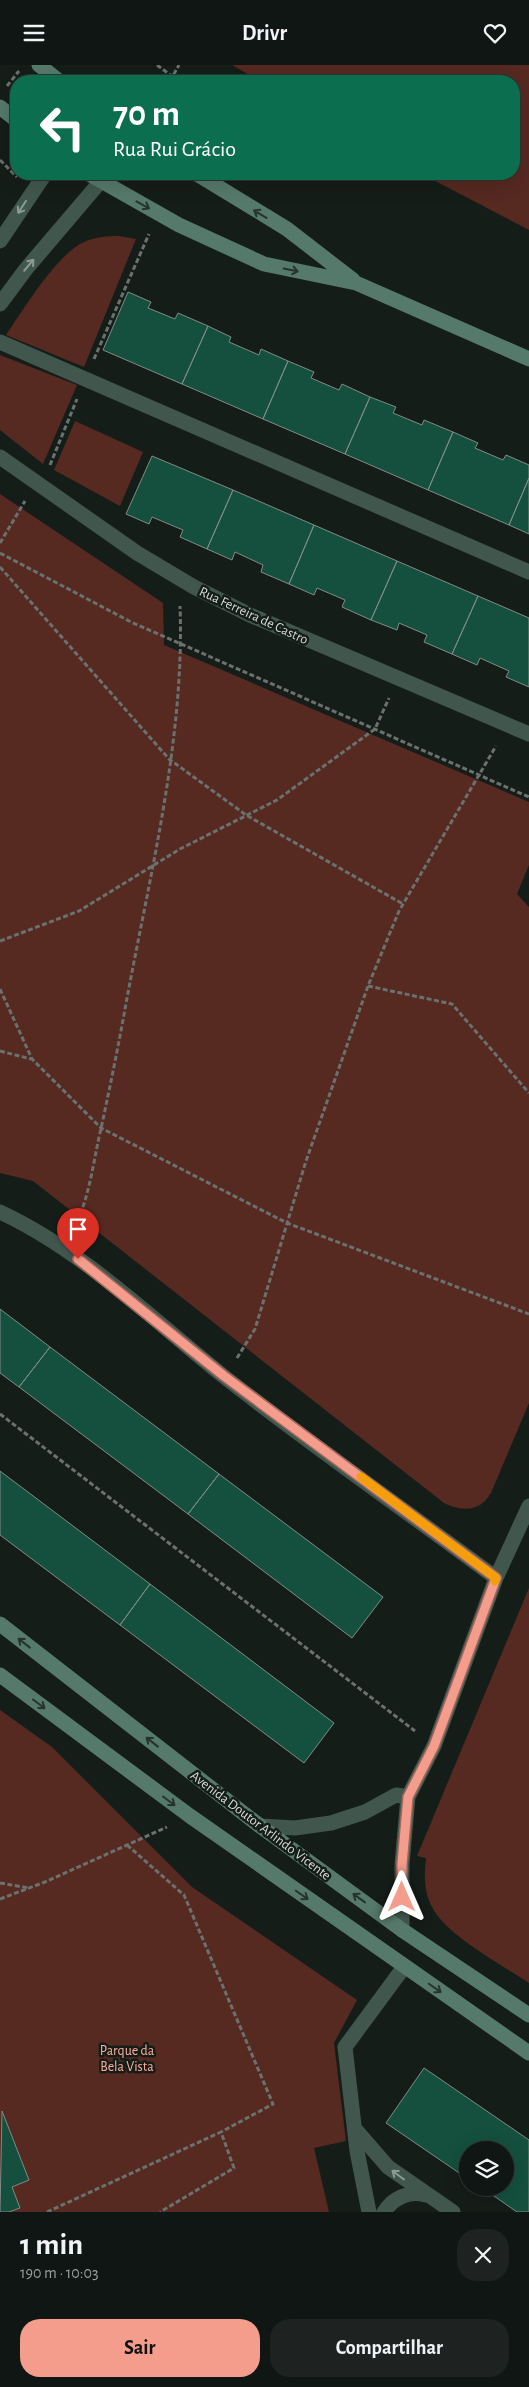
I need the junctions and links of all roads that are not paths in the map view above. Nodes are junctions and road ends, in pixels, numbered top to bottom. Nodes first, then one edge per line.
1 (39, 65) edge
2 (52, 75) edge
3 (0, 107) edge
4 (10, 116) edge
5 (41, 180) edge
6 (95, 180) edge
7 (104, 180) edge
8 (207, 180) edge
9 (0, 241) edge
10 (356, 283) junction
11 (0, 305) edge
12 (0, 342) edge
13 (529, 359) edge
14 (0, 457) edge
15 (529, 572) edge
16 (529, 735) edge
17 (0, 1213) edge
18 (529, 1505) edge
19 (496, 1578) junction
20 (0, 1624) edge
21 (0, 1675) edge
22 (408, 1797) junction
23 (260, 1826) junction
24 (402, 1930) junction
25 (404, 1967) junction
26 (529, 2015) edge
27 (529, 2053) edge
28 (354, 2128) junction
29 (432, 2198) junction
30 (370, 2212) edge
31 (384, 2212) edge
32 (453, 2212) edge

1 - 2 street
3 - 4 street
5 -> 9 street
11 -> 6 street
7 -> 10 street
10 -> 8 street
10 - 13 street
12 - 15 street
14 - 16 street, Rua Ferreira de Castro
17 - 19 street
18 - 19 street
19 - 22 street
23 -> 20 street, Avenida Doutor Arlindo Vicente
21 -> 25 street
22 - 23 street
22 - 24 street
24 -> 23 street, Avenida Doutor Arlindo Vicente
24 - 26 street, Avenida Doutor Arlindo Vicente
25 -> 27 street
25 - 28 street
29 -> 28 street
28 - 30 street
29 - 31 street
29 - 32 street

